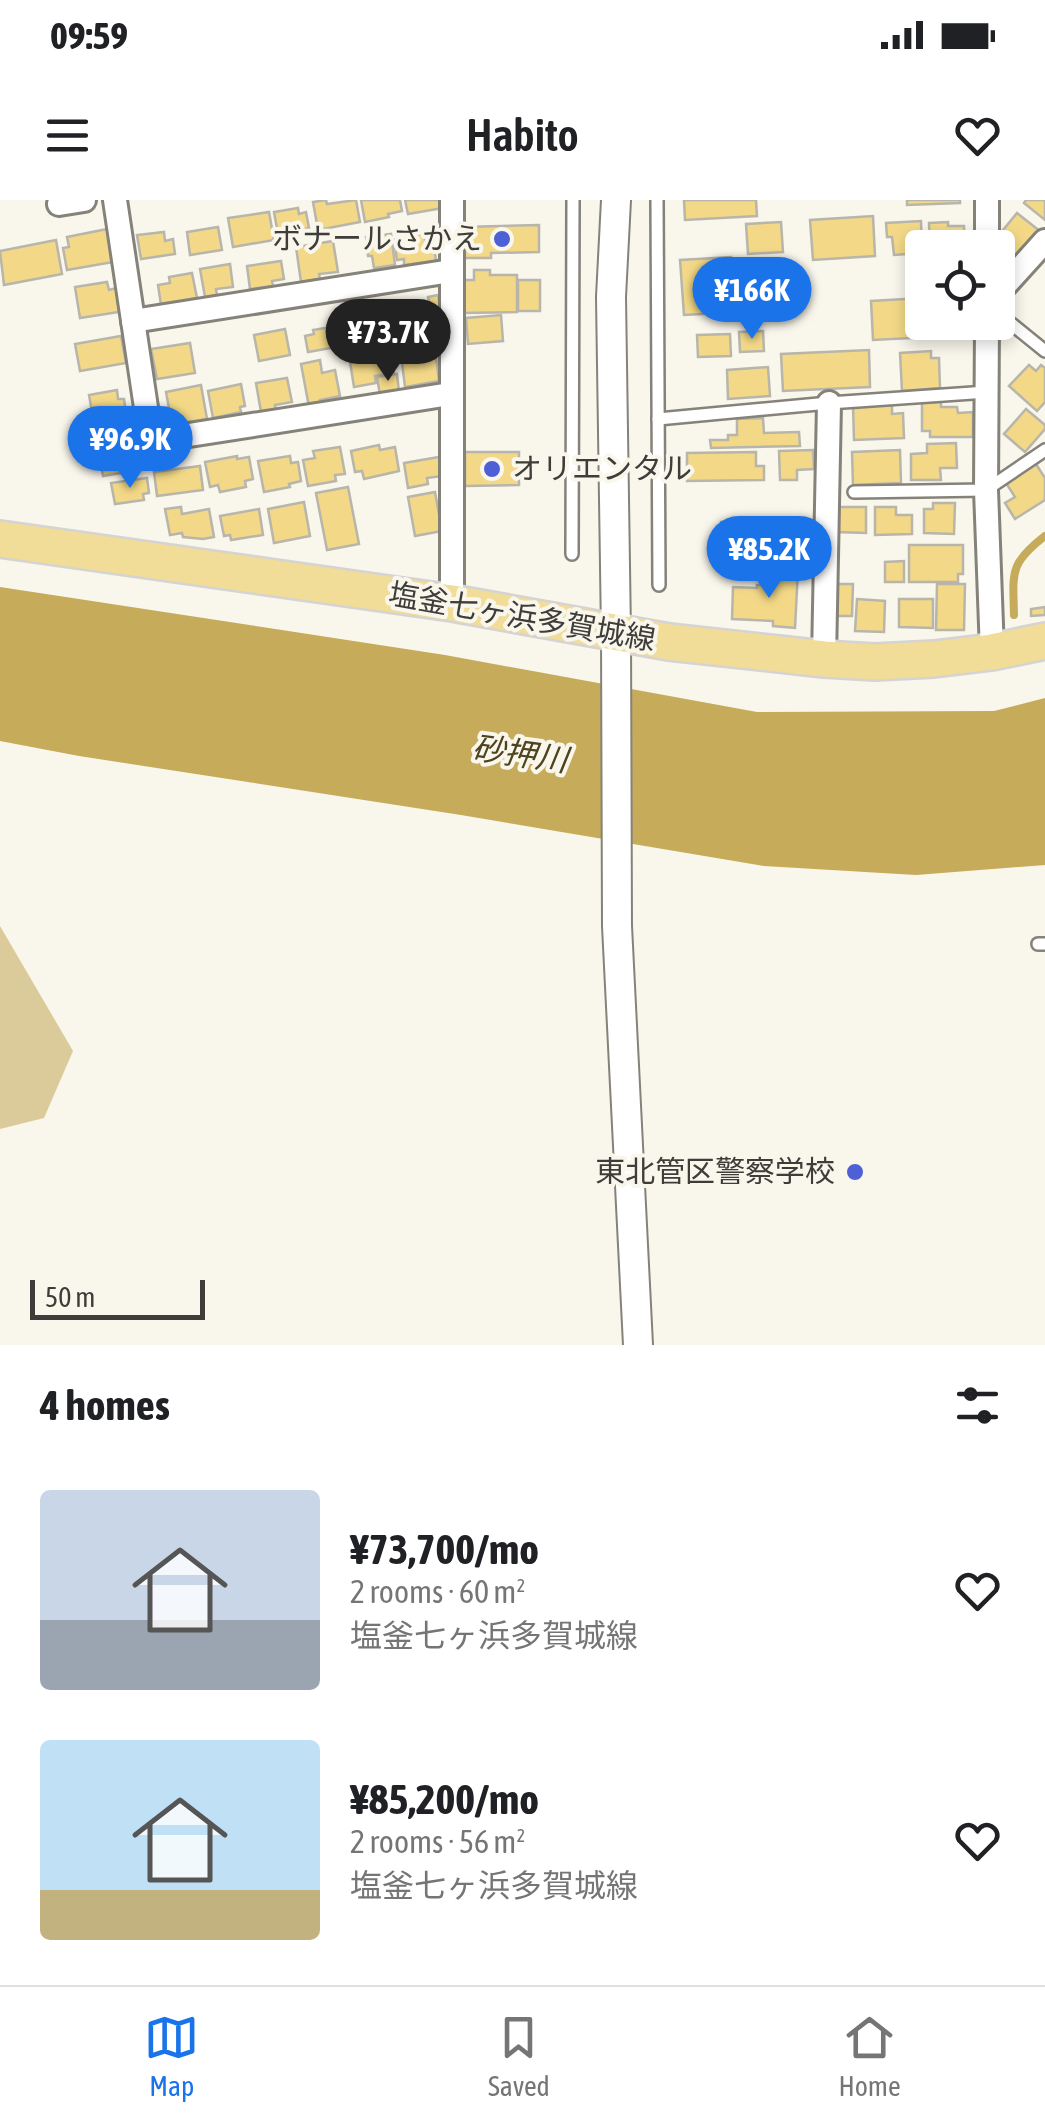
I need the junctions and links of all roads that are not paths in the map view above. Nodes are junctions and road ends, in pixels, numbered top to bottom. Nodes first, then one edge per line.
1 (84, 200) edge
2 (116, 200) edge
3 (452, 200) edge
4 (573, 200) edge
5 (616, 200) edge
6 (657, 200) edge
7 (987, 200) edge
8 (59, 204) dead end
9 (987, 230) edge
10 (1045, 242) edge
11 (451, 271) junction
12 (1015, 275) edge
13 (133, 322) junction
14 (1015, 327) edge
15 (987, 340) edge
16 (1045, 351) edge
17 (987, 392) junction
18 (450, 394) junction
19 (828, 403) junction
20 (658, 419) junction
21 (1045, 450) edge
22 (986, 490) junction
23 (854, 492) dead end
24 (0, 539) edge
25 (572, 554) dead end
26 (660, 586) dead end
27 (452, 603) junction
28 (1045, 641) edge
29 (616, 648) junction
30 (992, 652) junction
31 (824, 659) junction
32 (638, 1345) edge

1 - 8 street
2 - 13 street
3 - 11 street
4 - 25 lane
5 - 29 street
6 - 20 lane
7 - 9 street
10 - 12 street
11 - 13 street
11 - 18 street
13 - 18 street
14 - 16 lane
15 - 17 street
17 - 19 lane
17 - 22 street
18 - 27 street
19 - 20 lane
19 - 31 street
20 - 26 lane
21 - 22 lane
22 - 23 lane
22 - 30 street
24 - 27 main road, 塩釜七ヶ浜多賀城線
27 - 29 main road, 塩釜七ヶ浜多賀城線
28 - 30 main road, 塩釜七ヶ浜多賀城線
29 - 31 main road, 塩釜七ヶ浜多賀城線
29 - 32 street
30 - 31 main road, 塩釜七ヶ浜多賀城線

